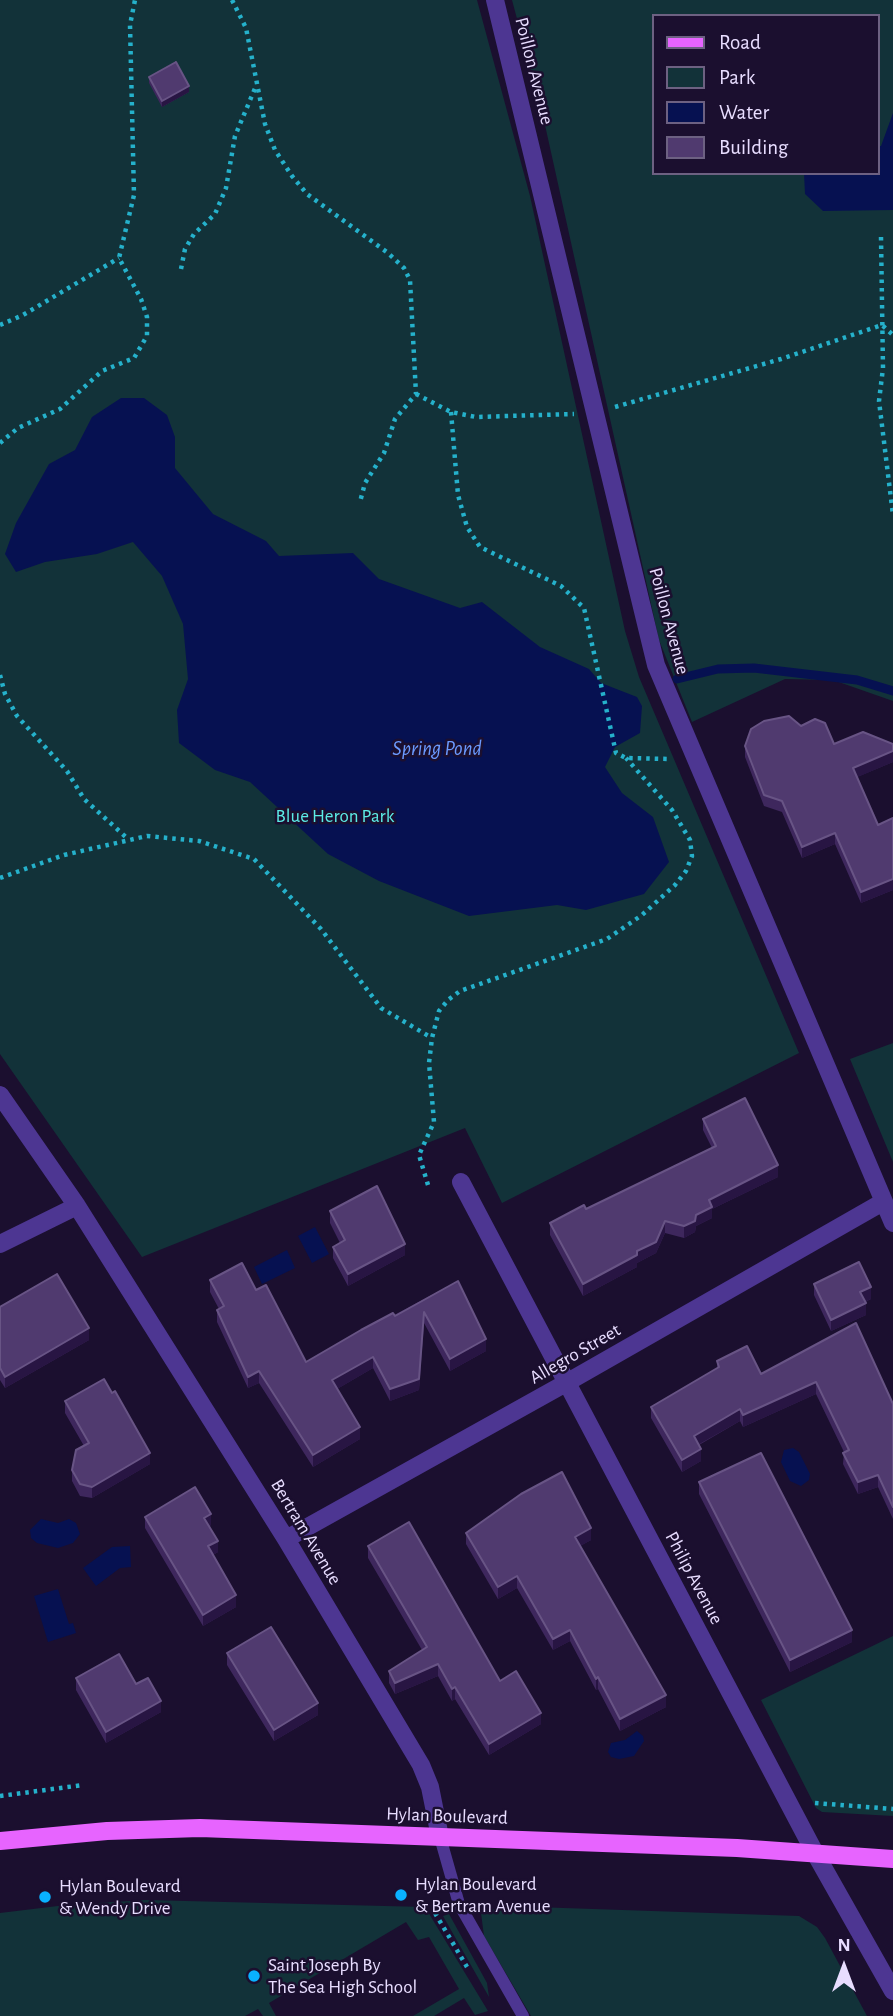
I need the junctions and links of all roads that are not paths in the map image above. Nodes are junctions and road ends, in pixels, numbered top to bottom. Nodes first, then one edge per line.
1 (495, 0) edge
2 (0, 1095) edge
3 (461, 1182) dead end
4 (883, 1202) junction
5 (77, 1206) junction
6 (893, 1223) edge
7 (0, 1244) edge
8 (566, 1383) junction
9 (286, 1539) junction
10 (440, 1837) junction
11 (0, 1841) edge
12 (815, 1853) junction
13 (893, 1859) edge
14 (893, 1991) edge
15 (523, 2016) edge

1 - 4 street, Poillon Avenue
2 - 5 street, Bertram Avenue
3 - 8 street, Philip Avenue
4 - 6 street, Poillon Avenue
4 - 8 street, Allegro Street
5 - 7 street
5 - 9 street, Bertram Avenue
8 - 9 street, Allegro Street
8 - 12 street, Philip Avenue
9 - 10 street, Bertram Avenue
10 - 11 main road, Hylan Boulevard
10 - 12 main road, Hylan Boulevard
10 - 15 lane, Bertram Avenue
12 - 13 main road, Hylan Boulevard
12 - 14 street, Philip Avenue

